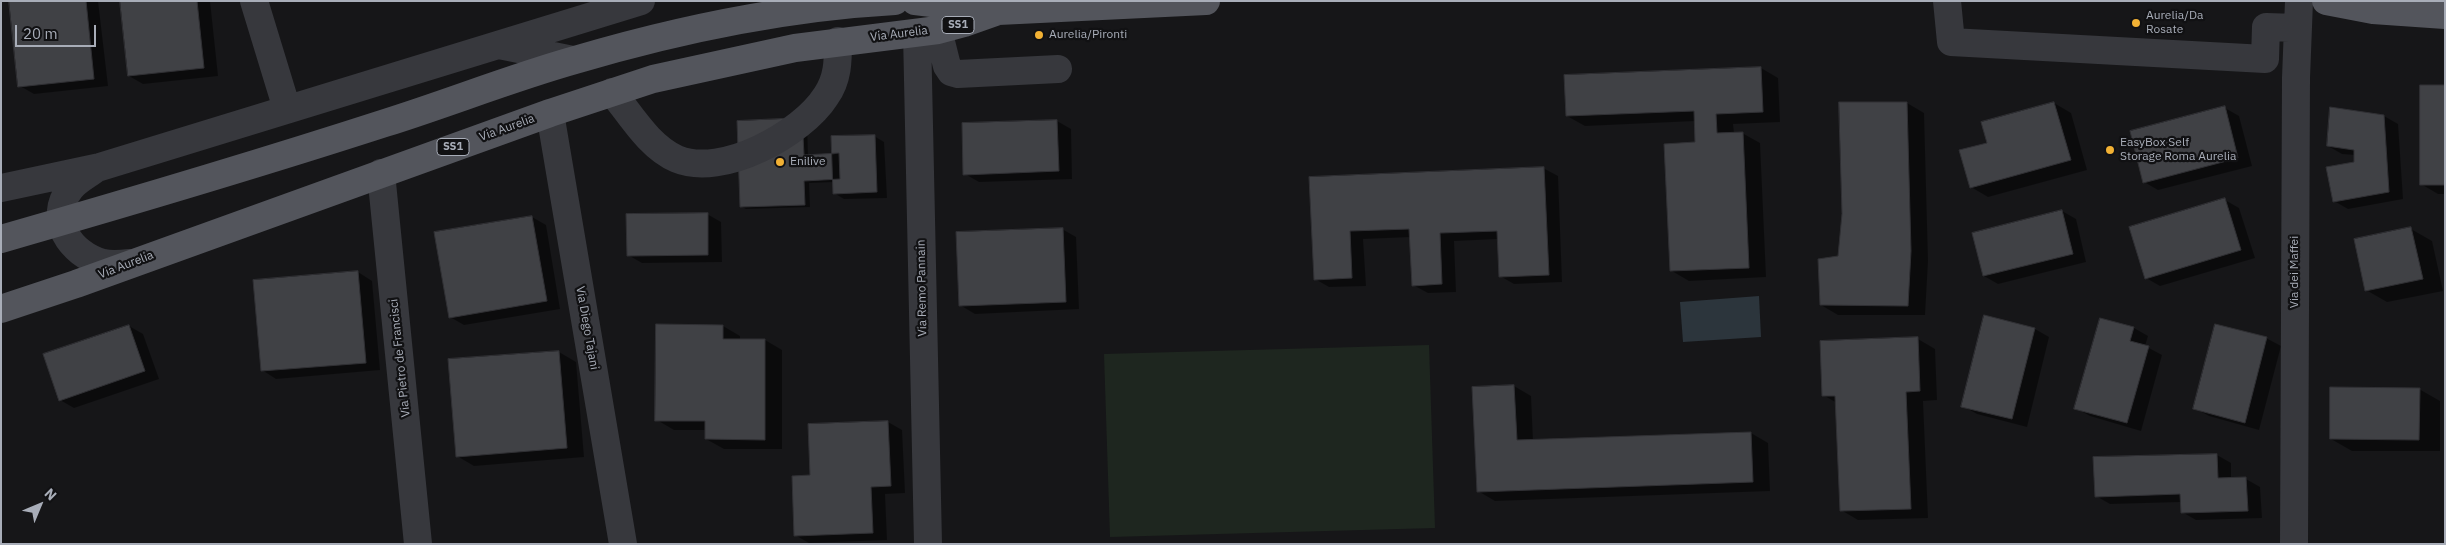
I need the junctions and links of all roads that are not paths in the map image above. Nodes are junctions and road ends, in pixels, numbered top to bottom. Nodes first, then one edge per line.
1 (254, 1) edge
2 (641, 1) edge
3 (896, 1) edge
4 (916, 1) edge
5 (1206, 1) edge
6 (1947, 1) edge
7 (2299, 1) edge
8 (2326, 1) edge
9 (998, 11) junction
10 (2445, 15) edge
11 (2297, 28) junction
12 (927, 31) junction
13 (838, 41) junction
14 (496, 44) junction
15 (573, 60) junction
16 (1058, 69) dead end
17 (612, 92) junction
18 (288, 109) junction
19 (550, 112) junction
20 (100, 167) junction
21 (381, 173) junction
22 (1, 188) edge
23 (60, 222) junction
24 (1, 239) edge
25 (130, 263) junction
26 (1, 309) edge
27 (418, 544) edge
28 (624, 544) edge
29 (928, 544) edge
30 (2294, 544) edge

1 - 18 street
2 - 14 street
3 - 15 main road
4 - 9 main road, Via Aurelia / SS1
5 - 9 main road, Via Aurelia
6 - 11 street
7 - 11 street, Via dei Maffei
8 - 10 main road
9 - 12 main road, Via Aurelia / SS1
11 - 30 street, Via dei Maffei
12 - 13 main road, Via Aurelia / SS1
12 - 16 street
12 - 29 street, Via Remo Pannain
13 - 17 main road, Via Aurelia / SS1
13 - 17 street
14 - 15 street
14 - 18 street
15 - 23 main road
17 - 19 main road, Via Aurelia / SS1
18 - 20 street
19 - 21 main road, Via Aurelia / SS1
19 - 28 street, Via Diego Tajani
20 - 22 street
20 - 23 street
21 - 25 main road, Via Aurelia / SS1
21 - 27 street, Via Pietro de Francisci
23 - 24 main road
23 - 25 street
25 - 26 main road, Via Aurelia / SS1

